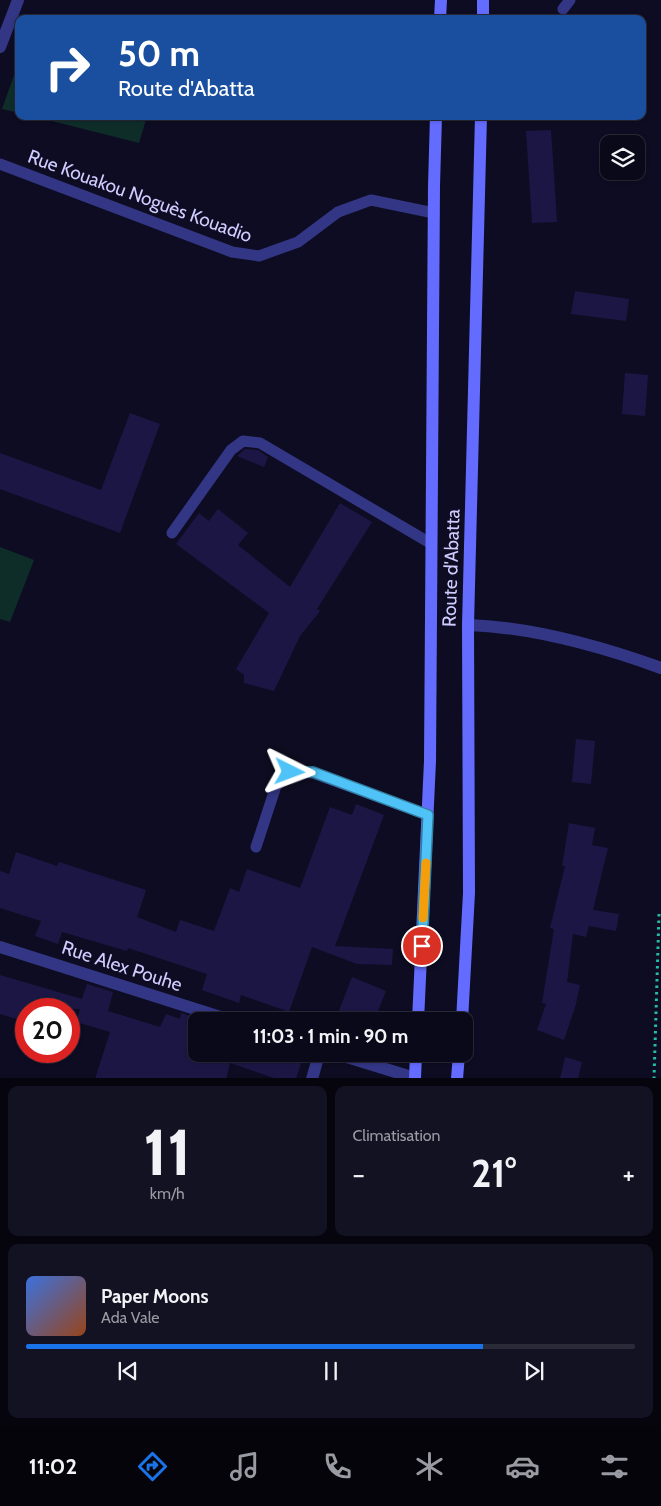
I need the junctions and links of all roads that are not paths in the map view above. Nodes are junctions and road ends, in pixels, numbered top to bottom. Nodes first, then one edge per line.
1 (18, 0) edge
2 (441, 0) edge
3 (483, 0) edge
4 (440, 15) edge
5 (483, 15) edge
6 (0, 47) edge
7 (436, 120) edge
8 (481, 120) edge
9 (0, 164) edge
10 (434, 213) junction
11 (172, 533) dead end
12 (430, 543) junction
13 (468, 625) junction
14 (661, 668) edge
15 (428, 815) junction
16 (256, 847) dead end
17 (0, 947) edge
18 (205, 1012) edge
19 (418, 1012) edge
20 (462, 1012) edge
21 (317, 1062) edge
22 (363, 1062) edge
23 (416, 1062) edge
24 (458, 1062) edge
25 (312, 1078) edge
26 (415, 1078) edge
27 (457, 1078) edge

1 - 6 street
2 - 4 street
3 - 5 street
7 - 10 street, Route d'Abatta
8 - 13 street, Route d'Abatta
9 - 10 lane, Rue Kouakou Noguès Kouadio
10 - 12 street, Route d'Abatta
11 - 12 lane
12 - 15 street, Route d'Abatta
13 - 14 street
13 - 20 street, Route d'Abatta
15 - 16 lane
15 - 19 street, Route d'Abatta
17 - 18 street, Rue Alex Pouhe
21 - 25 street
22 - 26 street
23 - 26 street
24 - 27 street

